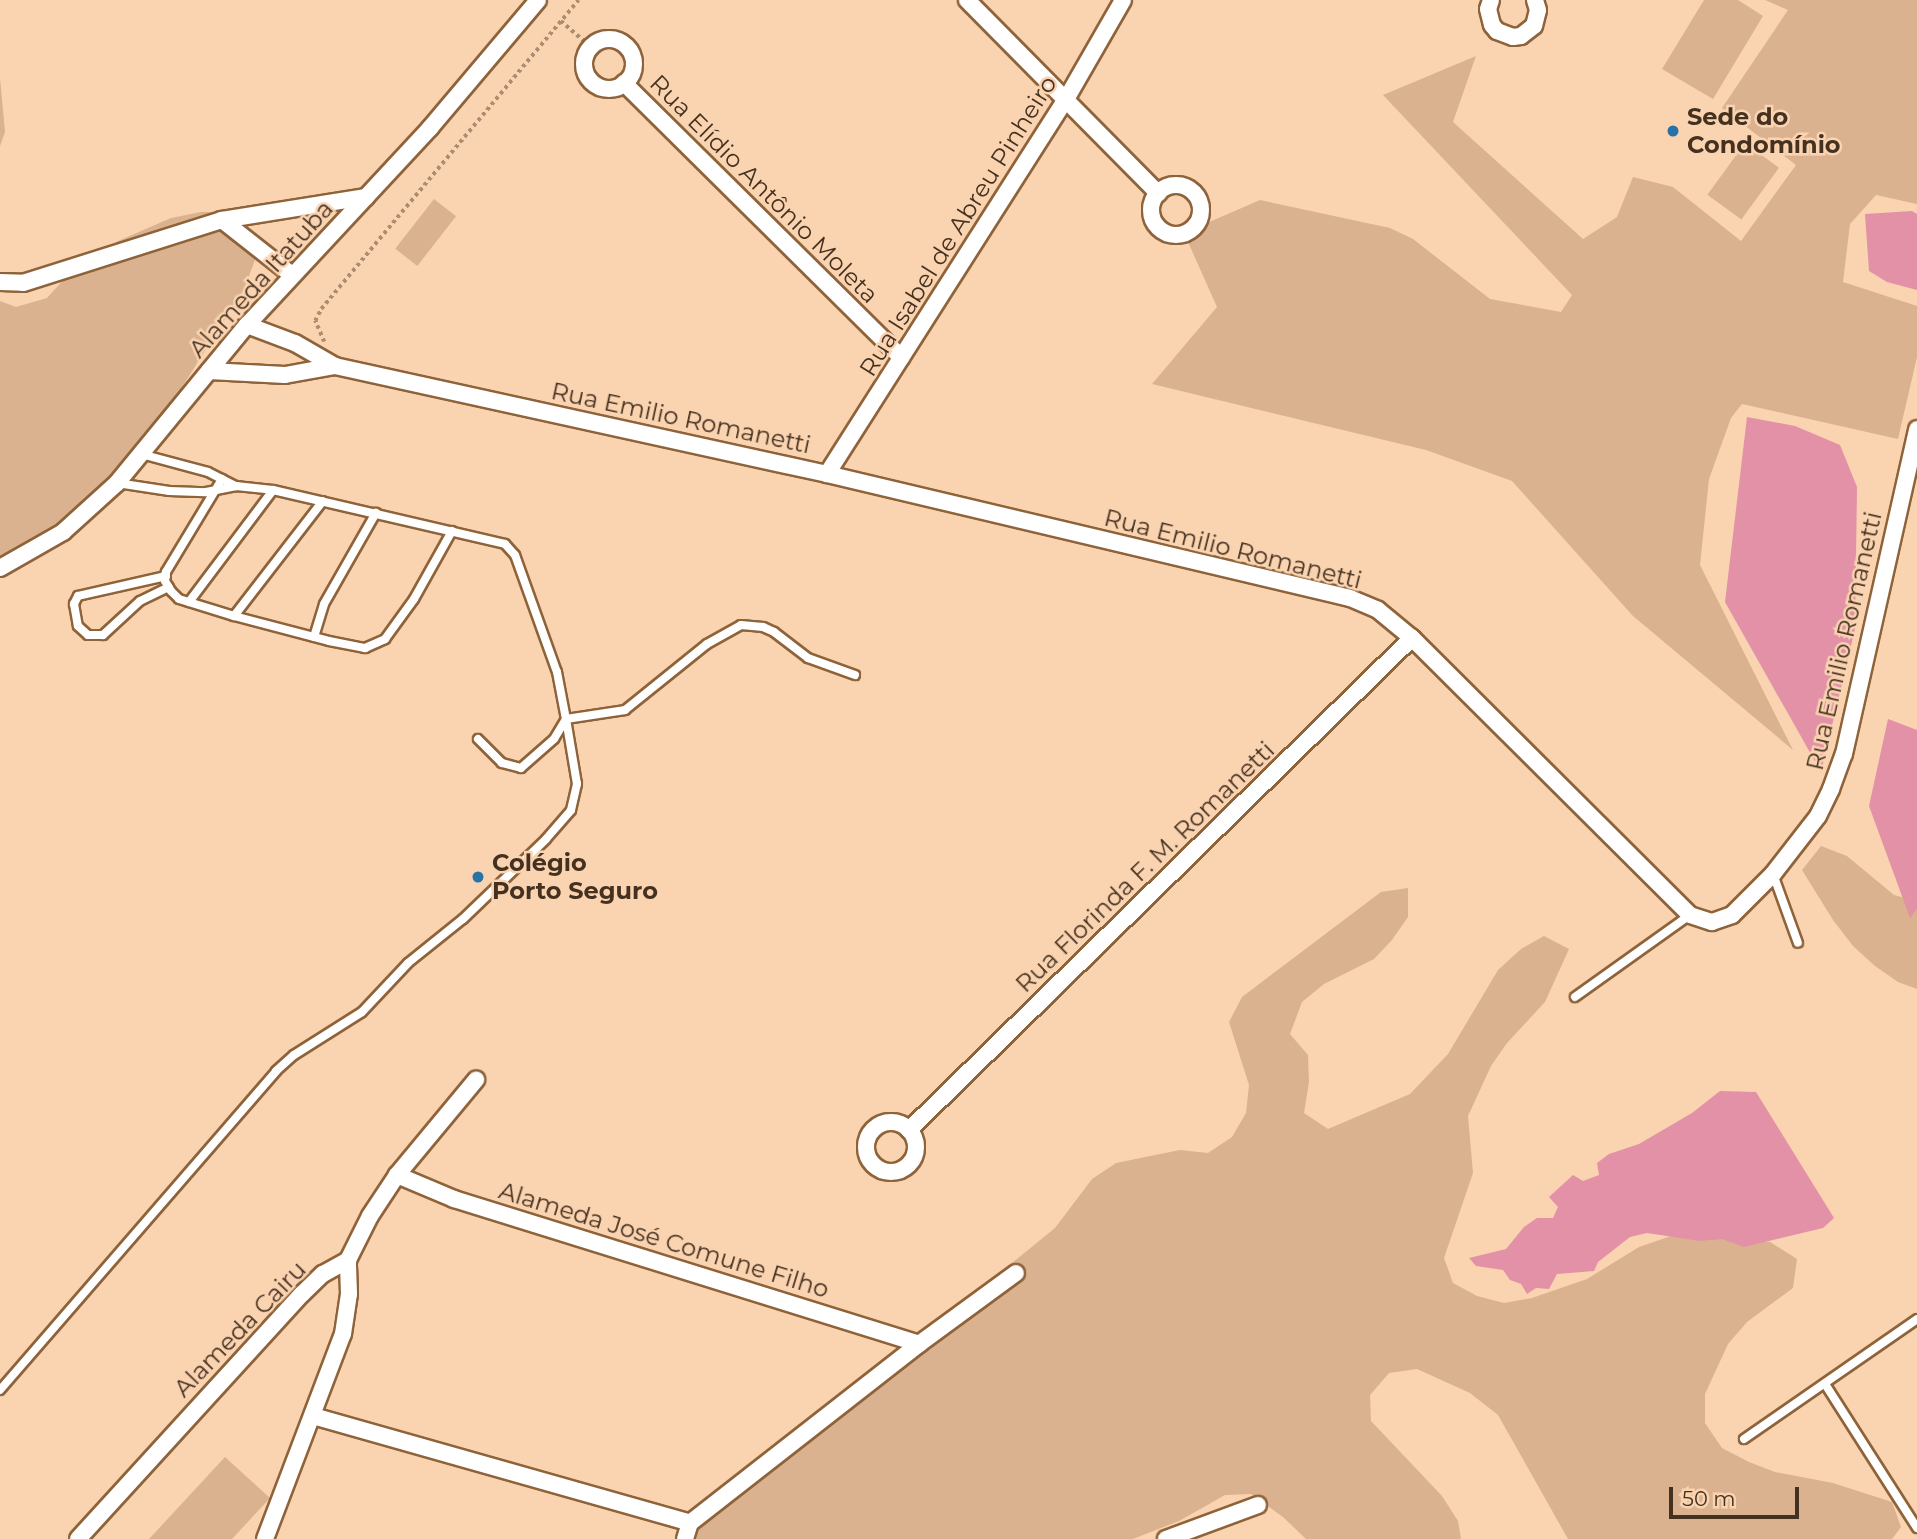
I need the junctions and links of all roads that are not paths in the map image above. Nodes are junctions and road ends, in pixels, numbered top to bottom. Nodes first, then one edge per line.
1 (538, 0) edge
2 (967, 0) edge
3 (1123, 0) edge
4 (1491, 0) edge
5 (1535, 0) edge
6 (624, 83) junction
7 (1065, 102) junction
8 (1158, 193) dead end
9 (366, 197) junction
10 (222, 220) junction
11 (292, 275) junction
12 (0, 282) edge
13 (247, 326) junction
14 (901, 357) junction
15 (335, 366) junction
16 (209, 371) junction
17 (1917, 429) edge
18 (141, 454) junction
19 (827, 474) junction
20 (222, 478) junction
21 (117, 483) junction
22 (1911, 484) edge
23 (236, 486) junction
24 (216, 490) junction
25 (273, 490) junction
26 (323, 500) junction
27 (376, 513) junction
28 (453, 531) junction
29 (0, 568) edge
30 (166, 576) junction
31 (169, 587) junction
32 (188, 601) junction
33 (234, 616) junction
34 (314, 637) junction
35 (1412, 638) junction
36 (855, 674) dead end
37 (566, 719) junction
38 (478, 739) dead end
39 (1773, 874) junction
40 (1690, 915) junction
41 (1798, 943) dead end
42 (1575, 997) dead end
43 (476, 1080) dead end
44 (909, 1130) dead end
45 (397, 1175) junction
46 (348, 1260) junction
47 (1016, 1273) dead end
48 (1917, 1319) edge
49 (919, 1344) junction
50 (1825, 1384) junction
51 (0, 1390) edge
52 (313, 1416) junction
53 (1744, 1439) dead end
54 (1258, 1504) dead end
55 (1917, 1528) edge
56 (687, 1531) edge
57 (78, 1539) edge
58 (265, 1539) edge
59 (1166, 1539) edge

1 - 9 street, Alameda Itatuba
2 - 7 street
3 - 7 street, Rua Isabel de Abreu Pinheiro
4 - 5 street
6 - 6 street, Rua Elídio Antônio Moleta
6 - 14 street, Rua Elídio Antônio Moleta
7 - 8 street
7 - 14 street, Rua Isabel de Abreu Pinheiro
9 - 10 street
9 - 11 street, Alameda Itatuba
10 - 11 street
10 - 12 street
11 - 13 street, Alameda Itatuba
13 - 15 street, Rua Emilio Romanetti
13 - 16 street, Alameda Itatuba
14 - 19 street, Rua Isabel de Abreu Pinheiro
15 - 16 street, Rua Emilio Romanetti
15 - 19 street, Rua Emilio Romanetti
16 - 18 street, Alameda Itatuba
17 - 22 street, Rua Emilio Romanetti
18 - 20 lane
18 - 21 street, Alameda Itatuba
19 - 35 street, Rua Emilio Romanetti
20 - 23 lane
20 - 24 lane
21 - 24 lane
21 - 29 street, Alameda Itatuba
22 - 39 street, Rua Emilio Romanetti
23 - 24 lane
23 - 25 lane
24 - 30 lane
25 - 26 lane
25 - 32 lane
26 - 27 lane
26 - 33 lane
27 - 28 lane
27 - 34 lane
28 - 34 lane
28 - 37 lane
30 - 31 lane
30 - 31 lane
31 - 32 lane
32 - 33 lane
33 - 34 lane
35 - 40 street, Rua Emilio Romanetti
35 - 44 street, Rua Florinda F. M. Romanetti
36 - 37 lane
37 - 38 lane
37 - 51 lane
39 - 40 street, Rua Emilio Romanetti
39 - 41 lane
40 - 42 lane
43 - 45 street
45 - 46 street
45 - 49 street, Alameda José Comune Filho
46 - 52 street
46 - 57 street, Alameda Cairu
47 - 49 street
48 - 50 lane
49 - 56 street
50 - 53 lane
50 - 55 lane
52 - 56 street
52 - 58 street
54 - 59 street

